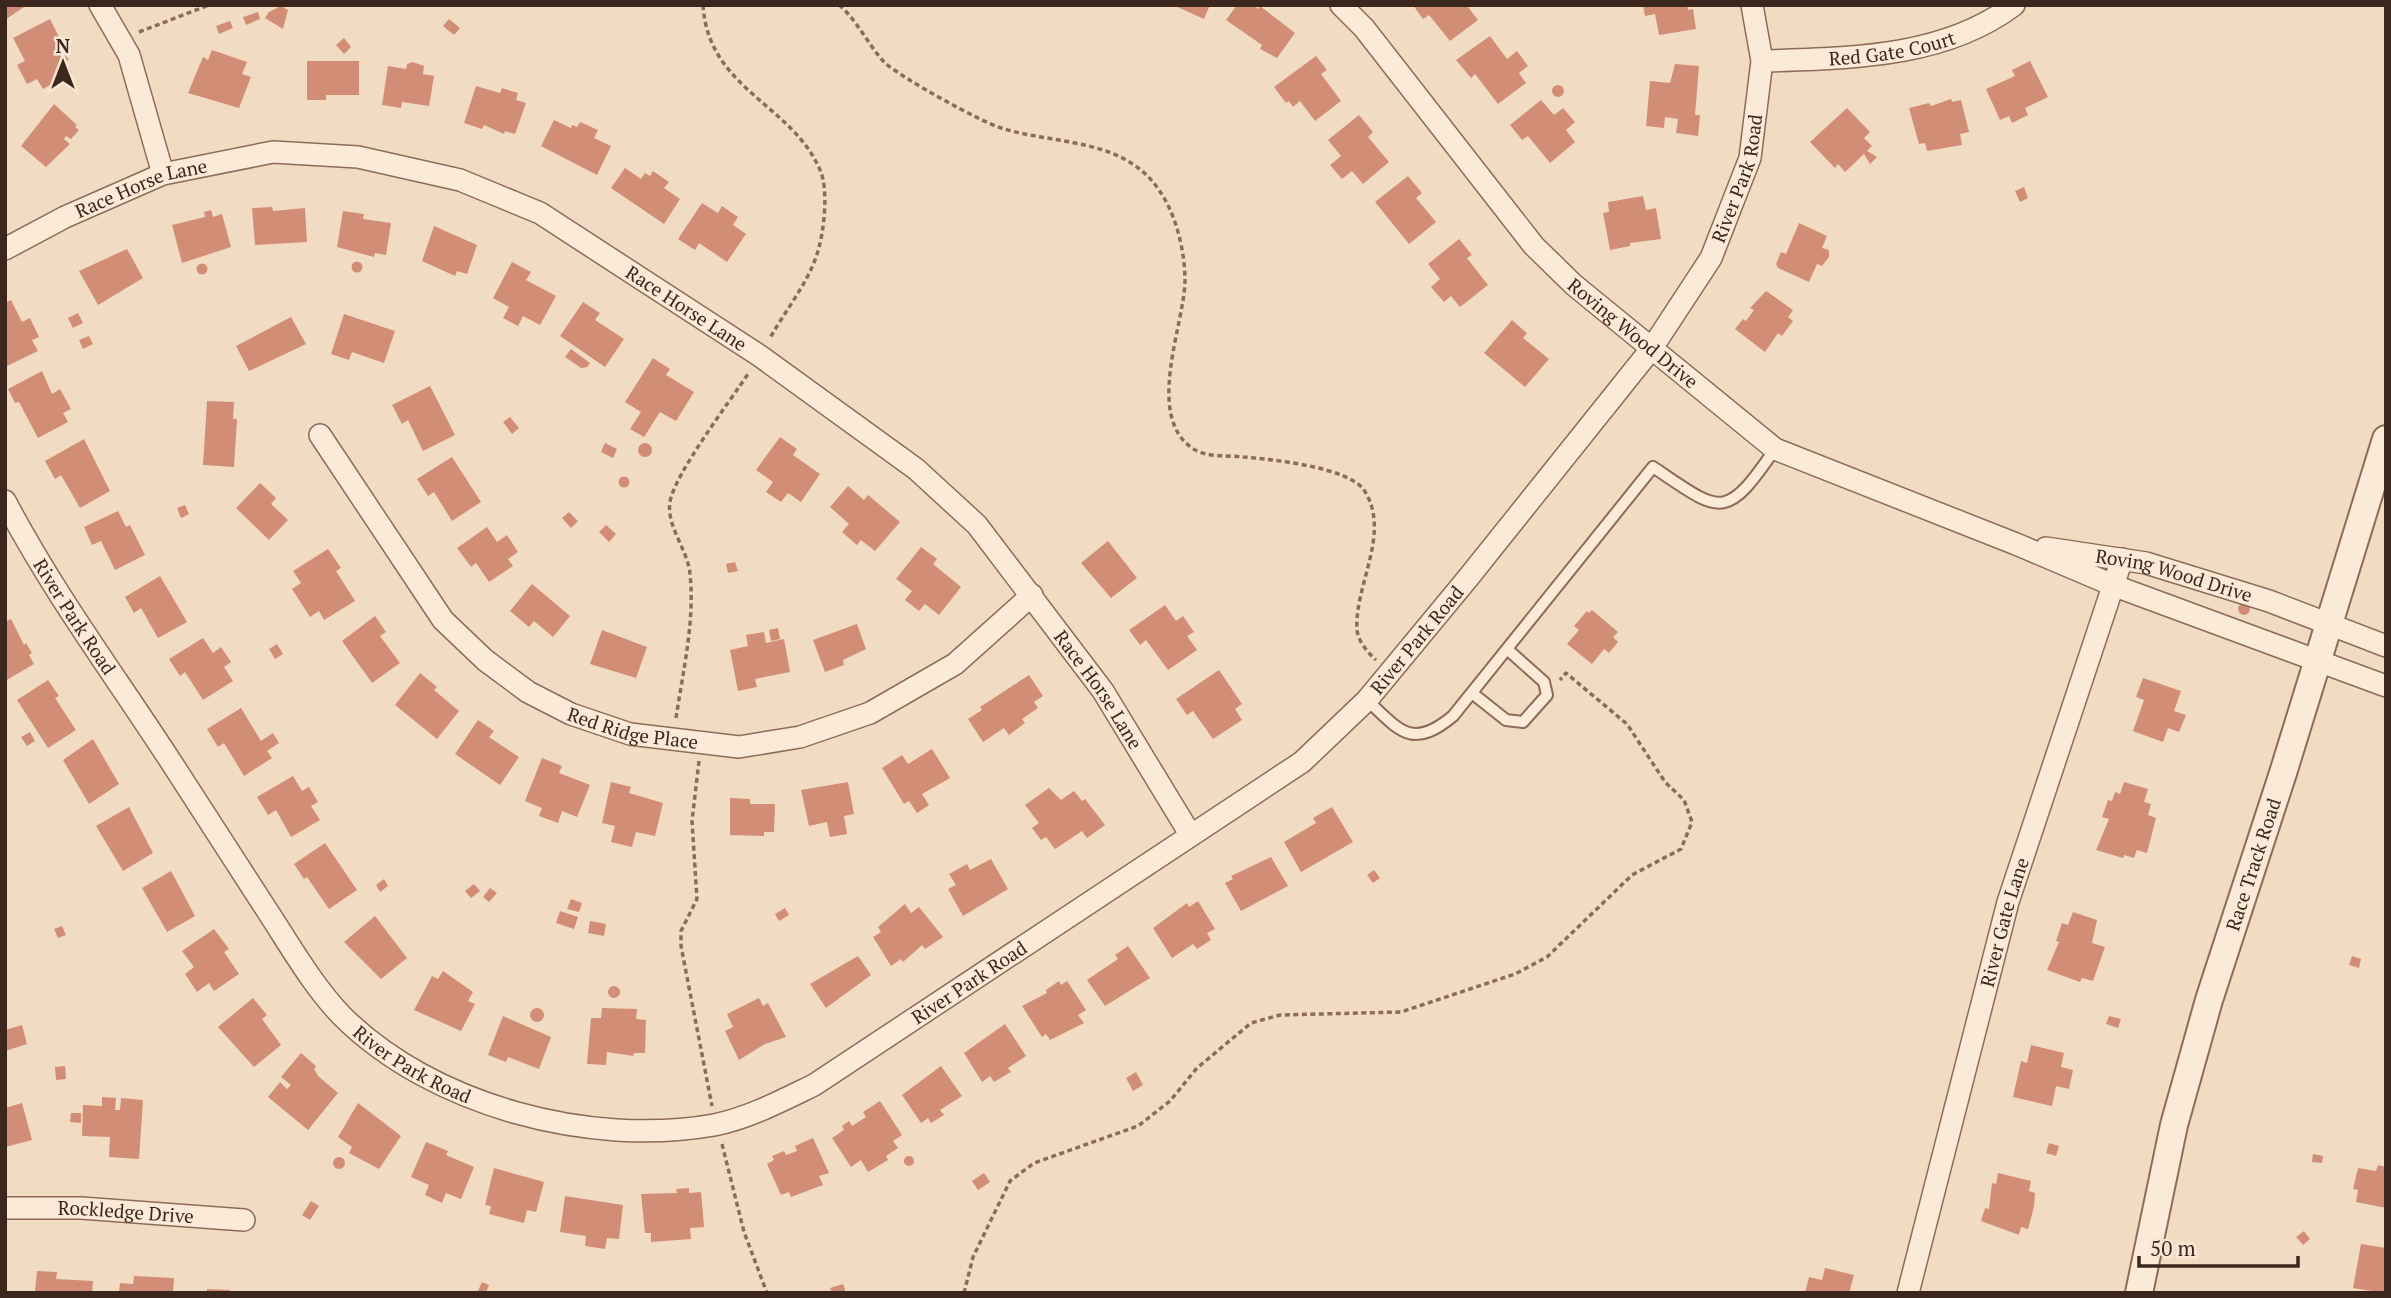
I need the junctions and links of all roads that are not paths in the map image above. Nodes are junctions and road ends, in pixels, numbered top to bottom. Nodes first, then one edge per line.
1 (100, 5) edge
2 (1341, 5) edge
3 (1752, 5) edge
4 (2014, 5) edge
5 (1762, 61) junction
6 (163, 174) junction
7 (5, 249) edge
8 (1652, 348) junction
9 (320, 435) dead end
10 (2386, 439) edge
11 (1775, 449) junction
12 (5, 501) edge
13 (2016, 544) junction
14 (2122, 559) junction
15 (2115, 586) junction
16 (1032, 595) junction
17 (2329, 623) junction
18 (2386, 646) edge
19 (1507, 649) junction
20 (2317, 663) junction
21 (2386, 686) edge
22 (1472, 693) junction
23 (1367, 700) junction
24 (1190, 834) junction
25 (5, 1208) edge
26 (244, 1220) dead end
27 (1908, 1293) edge
28 (2138, 1293) edge

1 - 6 street
2 - 8 street, Roving Wood Drive
3 - 5 street, River Park Road
4 - 5 street, Red Gate Court
5 - 8 street, River Park Road
6 - 7 street, Race Horse Lane
6 - 16 street, Race Horse Lane
8 - 11 street, Roving Wood Drive
8 - 23 street, River Park Road
9 - 16 street, Red Ridge Place
10 - 17 street, Race Track Road
11 - 13 street, Roving Wood Drive
11 - 19 lane
12 - 24 street, River Park Road
13 - 14 street, Roving Wood Drive
13 - 15 street, Roving Wood Drive
14 - 15 street, River Gate Lane
14 - 17 street, Roving Wood Drive
15 - 20 street, Roving Wood Drive
15 - 27 street, River Gate Lane
16 - 24 street, Race Horse Lane
17 - 18 street, Roving Wood Drive
17 - 20 street, Race Track Road
19 - 22 lane
19 - 22 lane
20 - 21 street, Roving Wood Drive
20 - 28 street, Race Track Road
22 - 23 lane
23 - 24 street, River Park Road
25 - 26 street, Rockledge Drive

